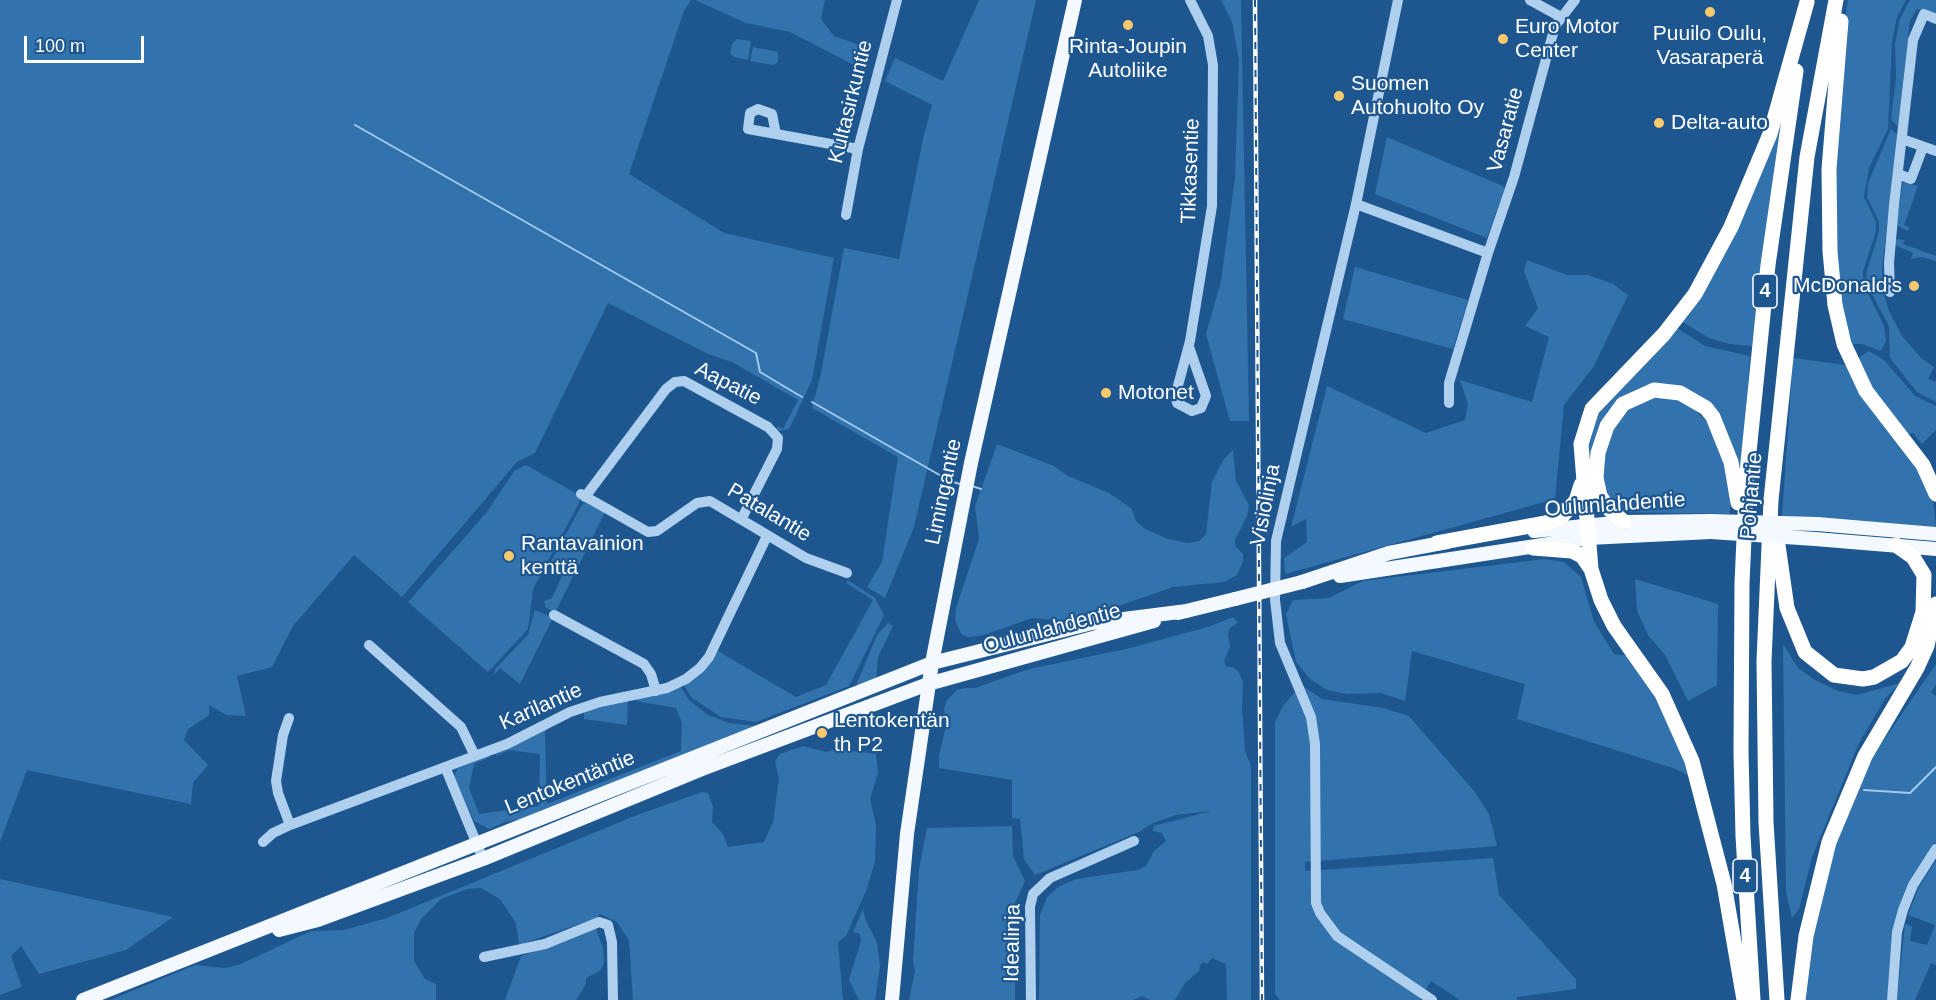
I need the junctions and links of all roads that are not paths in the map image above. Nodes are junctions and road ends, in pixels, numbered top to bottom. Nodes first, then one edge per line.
1 (897, 0) edge
2 (1074, 0) edge
3 (1190, 0) edge
4 (1398, 0) edge
5 (1530, 0) edge
6 (1575, 0) edge
7 (1836, 0) edge
8 (1843, 0) edge
9 (1808, 1) edge
10 (1561, 17) junction
11 (1936, 19) edge
12 (776, 134) dead end
13 (1902, 139) junction
14 (1923, 147) junction
15 (858, 149) junction
16 (1936, 152) edge
17 (1898, 174) junction
18 (1356, 204) junction
19 (846, 215) dead end
20 (1488, 253) junction
21 (1890, 292) dead end
22 (1189, 346) junction
23 (1449, 403) dead end
24 (1775, 467) junction
25 (1582, 479) junction
26 (582, 495) joint
27 (1936, 495) edge
28 (742, 518) junction
29 (1624, 522) junction
30 (1711, 527) junction
31 (1587, 531) junction
32 (1936, 534) edge
33 (767, 536) junction
34 (1437, 543) junction
35 (1896, 545) junction
36 (1533, 548) junction
37 (1936, 549) edge
38 (1591, 569) junction
39 (848, 573) dead end
40 (1302, 582) junction
41 (1742, 583) junction
42 (1936, 604) edge
43 (1187, 611) junction
44 (554, 615) dead end
45 (369, 645) dead end
46 (932, 663) junction
47 (928, 684) junction
48 (656, 690) junction
49 (289, 718) dead end
50 (475, 756) junction
51 (446, 769) junction
52 (290, 825) junction
53 (1134, 841) dead end
54 (263, 842) dead end
55 (478, 842) junction
56 (1936, 849) edge
57 (483, 859) junction
58 (225, 944) junction
59 (483, 957) dead end
60 (83, 1000) edge
61 (613, 1000) edge
62 (892, 1000) edge
63 (1031, 1000) edge
64 (1432, 1000) edge
65 (1744, 1000) edge
66 (1753, 1000) edge
67 (1777, 1000) edge
68 (1798, 1000) edge
69 (1892, 1000) edge

1 - 15 street, Kultasirkuntie
2 - 46 main road, Limingantie
3 - 22 street, Tikkasentie
4 - 18 street, Visiolinja
5 - 10 street
6 - 10 street, Vasaratie
7 - 24 highway, Pohjantie / 4
8 - 27 highway
9 - 25 highway
9 - 41 highway, Pohjantie / 4
10 - 20 street, Vasaratie
11 - 13 street
12 - 15 street
13 - 14 street
13 - 17 street
14 - 16 street
14 - 17 street
15 - 19 street, Kultasirkuntie
17 - 21 street
18 - 20 street
18 - 64 street, Visiolinja
20 - 23 street, Vasaratie
22 - 22 street, Tikkasentie
24 - 35 highway
24 - 67 highway, Pohjantie / 4
25 - 31 highway
25 - 34 highway
26 - 28 street, Patalantie
26 - 28 street, Aapatie
28 - 33 street, Patalantie
29 - 30 main road, Oulunlahdentie
29 - 31 main road, Oulunlahdentie
29 - 41 highway
30 - 31 main road, Oulunlahdentie
30 - 32 main road, Oulunlahdentie, bridge
30 - 35 main road, Oulunlahdentie, bridge
31 - 34 main road, Oulunlahdentie
31 - 36 main road, Oulunlahdentie
31 - 38 highway
33 - 39 street, Patalantie
33 - 48 street, Karilantie
34 - 40 main road, Oulunlahdentie
35 - 37 main road, Oulunlahdentie
36 - 38 highway
36 - 40 main road, Oulunlahdentie
38 - 65 highway
40 - 43 main road, Oulunlahdentie, bridge
41 - 66 highway, Pohjantie / 4
42 - 68 highway
43 - 46 main road, Oulunlahdentie
43 - 47 main road, Oulunlahdentie
44 - 48 street
45 - 50 street
46 - 47 main road, Limingantie
46 - 55 main road, Lentokentäntie
47 - 57 main road, Lentokentäntie
47 - 62 main road, Limingantie
48 - 50 street, Karilantie
49 - 52 street
50 - 51 street, Karilantie
51 - 52 street, Karilantie
51 - 55 street
52 - 54 street, Karilantie
53 - 63 street, Idealinja
55 - 57 street
55 - 58 main road, Lentokentäntie
56 - 69 street
57 - 58 main road, Lentokentäntie
58 - 60 main road, Lentokentäntie
59 - 61 street

